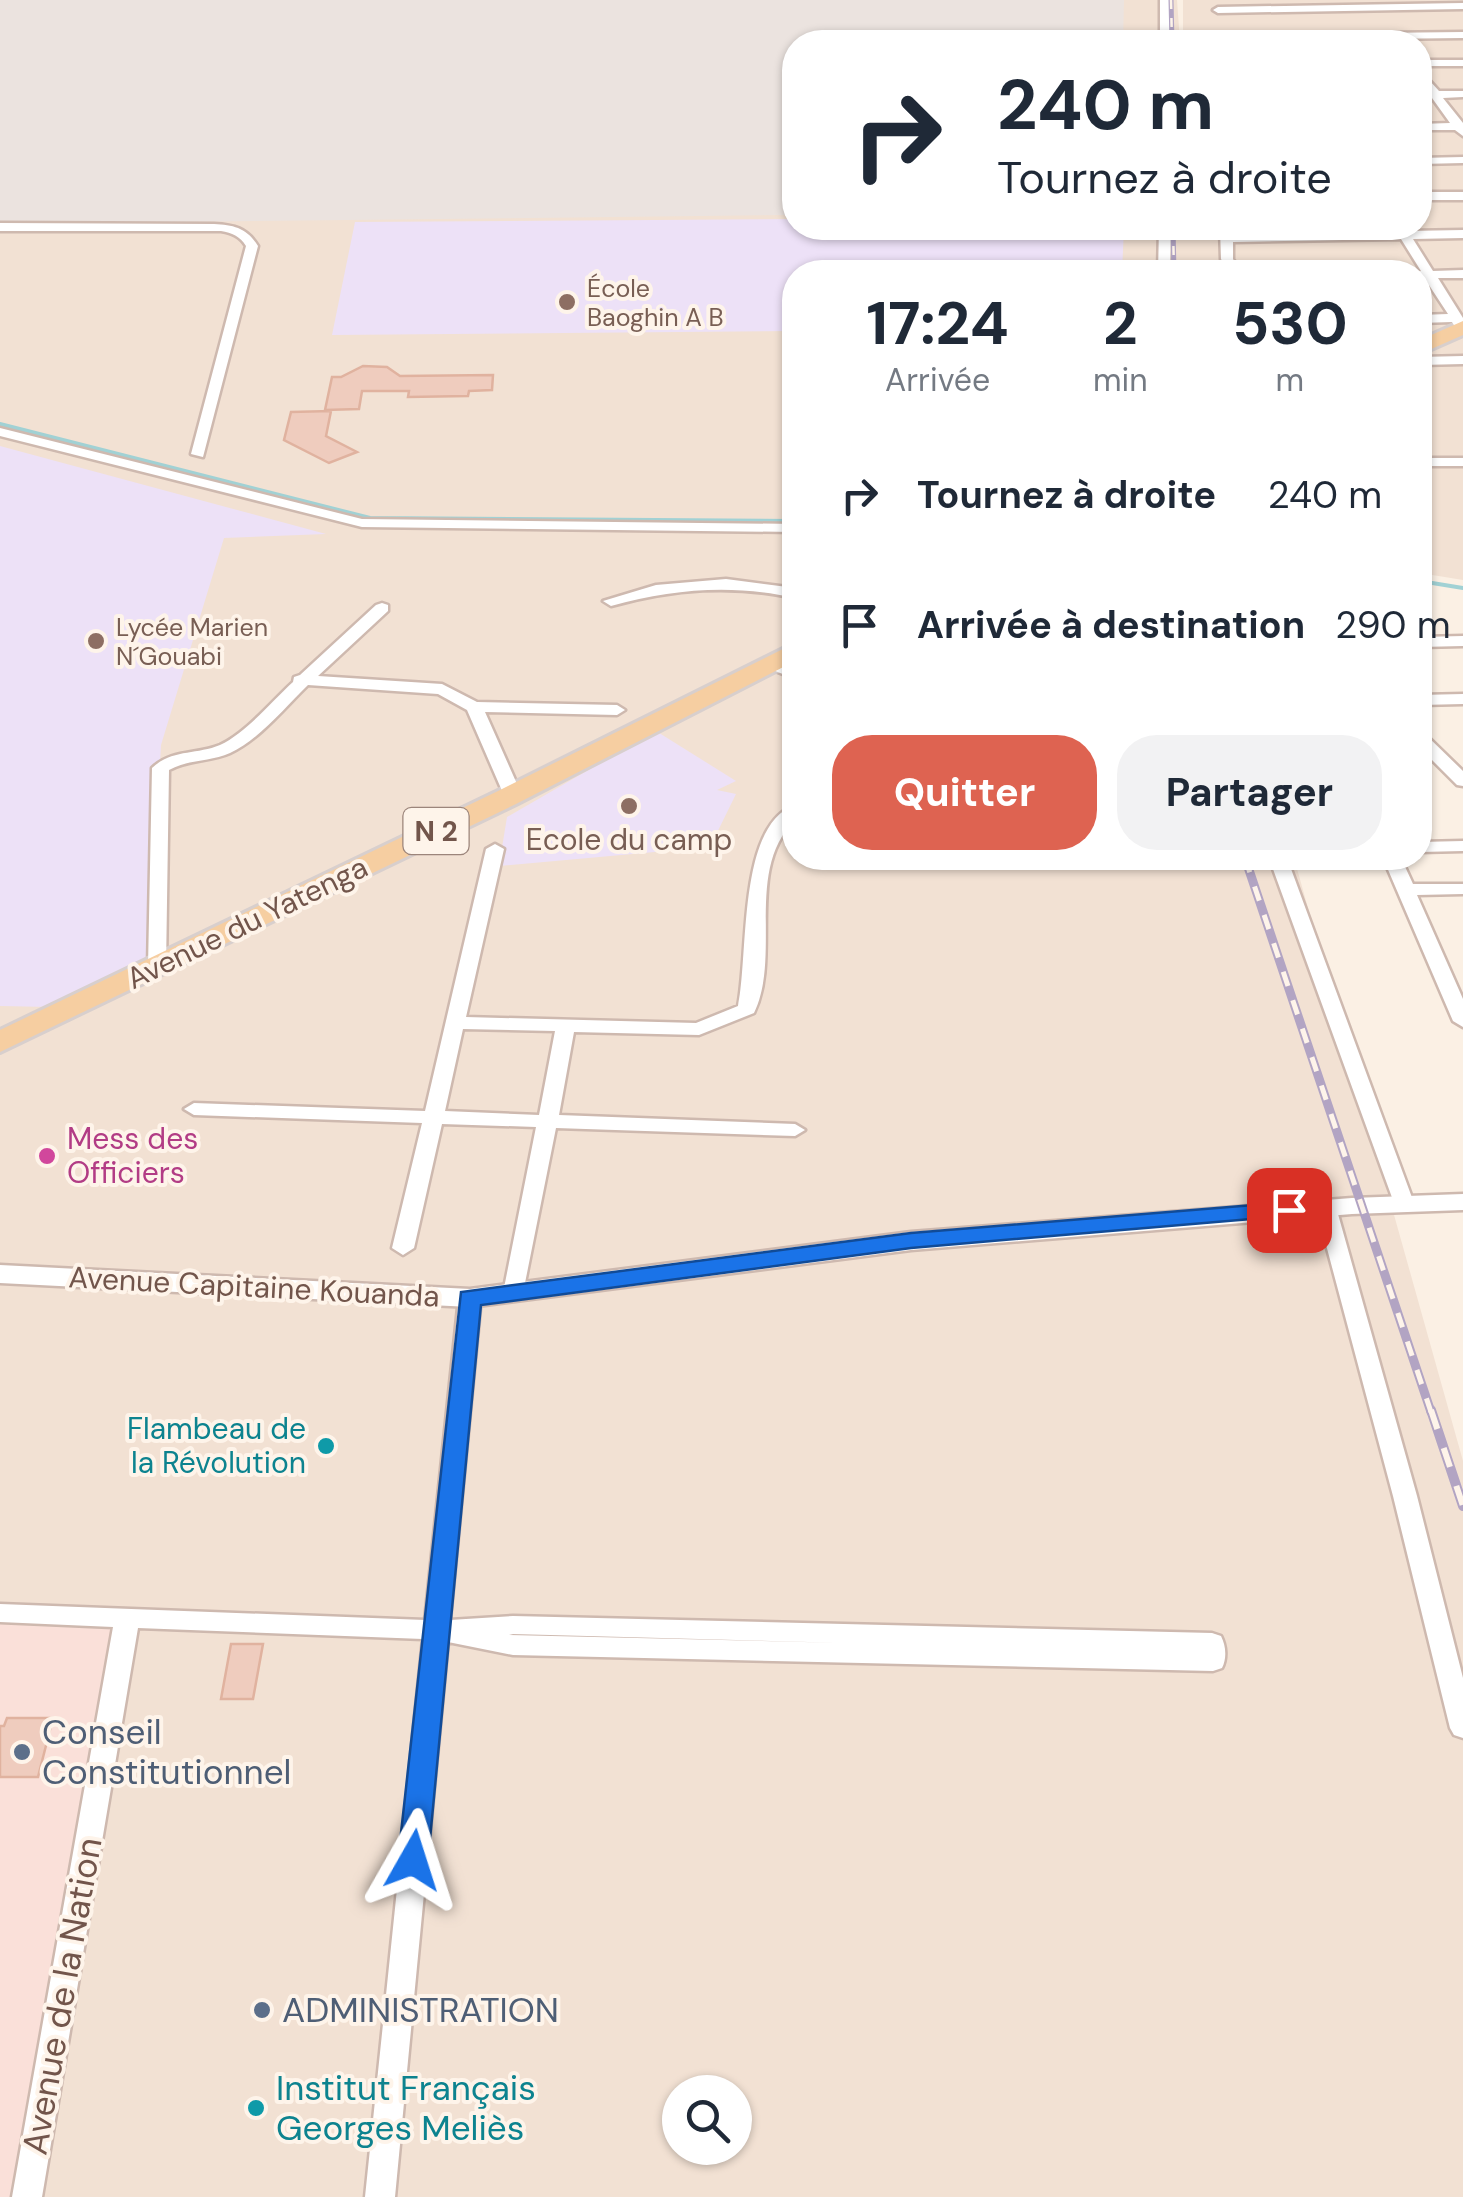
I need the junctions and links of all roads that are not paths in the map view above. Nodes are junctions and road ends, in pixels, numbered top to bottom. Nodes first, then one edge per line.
1 (1165, 0) edge
2 (1412, 3) edge
3 (1257, 4) edge
4 (1310, 4) edge
5 (1463, 6) edge
6 (1374, 7) junction
7 (1214, 23) edge
8 (1165, 30) edge
9 (1244, 30) edge
10 (1278, 30) edge
11 (1391, 30) edge
12 (1463, 35) edge
13 (1432, 37) edge
14 (1463, 63) edge
15 (1432, 64) edge
16 (1432, 90) edge
17 (1463, 94) edge
18 (1432, 95) edge
19 (1436, 95) junction
20 (1432, 127) edge
21 (1461, 128) edge
22 (1463, 160) edge
23 (1432, 161) edge
24 (1432, 196) edge
25 (1463, 196) edge
26 (0, 227) edge
27 (1432, 232) edge
28 (1463, 234) edge
29 (1463, 274) edge
30 (1432, 275) edge
31 (1432, 288) edge
32 (1432, 322) edge
33 (1457, 327) edge
34 (1432, 341) edge
35 (1463, 357) edge
36 (1432, 360) edge
37 (0, 432) edge
38 (198, 454) dead end
39 (1432, 462) edge
40 (1463, 462) edge
41 (782, 528) edge
42 (782, 592) edge
43 (611, 601) dead end
44 (382, 608) dead end
45 (1432, 642) edge
46 (1463, 642) edge
47 (782, 665) edge
48 (300, 680) junction
49 (1463, 699) edge
50 (1432, 700) edge
51 (474, 707) junction
52 (617, 710) dead end
53 (1432, 751) edge
54 (1463, 780) edge
55 (512, 793) junction
56 (782, 826) edge
57 (1463, 846) edge
58 (1432, 847) edge
59 (495, 849) dead end
60 (1282, 870) edge
61 (1398, 870) edge
62 (1463, 889) edge
63 (1407, 890) junction
64 (156, 967) junction
65 (75, 1007) junction
66 (1460, 1008) edge
67 (455, 1023) junction
68 (566, 1025) junction
69 (0, 1042) edge
70 (0, 1056) edge
71 (194, 1108) dead end
72 (434, 1117) junction
73 (548, 1120) junction
74 (795, 1130) dead end
75 (1463, 1202) edge
76 (1404, 1203) junction
77 (1326, 1208) junction
78 (403, 1248) dead end
79 (0, 1274) edge
80 (514, 1293) junction
81 (470, 1298) junction
82 (0, 1613) edge
83 (127, 1618) junction
84 (436, 1630) junction
85 (1463, 1728) edge
86 (27, 2197) edge
87 (380, 2197) edge

1 - 8 street
2 - 5 street
2 - 6 street
3 - 4 street
3 - 7 street
3 - 10 street
4 - 6 street
6 - 11 street
7 - 9 street
12 - 13 street
14 - 15 street
16 - 19 street
17 - 19 street
18 - 19 street
19 - 21 street
20 - 21 street
22 - 23 street
24 - 25 street
26 - 38 street
27 - 28 street
29 - 30 street
31 - 33 street
32 - 33 street
33 - 34 main road
33 - 35 street
35 - 36 street
37 - 41 street
39 - 40 street
42 - 43 street
44 - 48 street
45 - 46 street
47 - 55 main road, Avenue du Yatenga / N 2
48 - 51 street
48 - 64 street
49 - 50 street
51 - 52 street
51 - 55 street
53 - 54 street
55 - 64 main road, Avenue du Yatenga / N 2
56 - 68 street
57 - 58 street
59 - 67 street
60 - 76 street
61 - 63 street
62 - 63 street
63 - 66 street
64 - 65 main road, Avenue du Yatenga / N 2
65 - 69 main road, Avenue du Yatenga / N 2
65 - 70 main road, Avenue du Yatenga / N 2
67 - 68 street
67 - 72 street
68 - 73 street
71 - 72 street
72 - 73 street
72 - 78 street
73 - 74 street
73 - 80 street
75 - 76 street, Avenue Capitaine Kouanda
76 - 77 street, Avenue Capitaine Kouanda
77 - 80 street, Avenue Capitaine Kouanda
77 - 85 street
79 - 81 street, Avenue Capitaine Kouanda
80 - 81 street, Avenue Capitaine Kouanda
81 - 84 street
82 - 83 street
83 - 84 street
83 - 86 street, Avenue de la Nation
84 - 84 street
84 - 87 street

